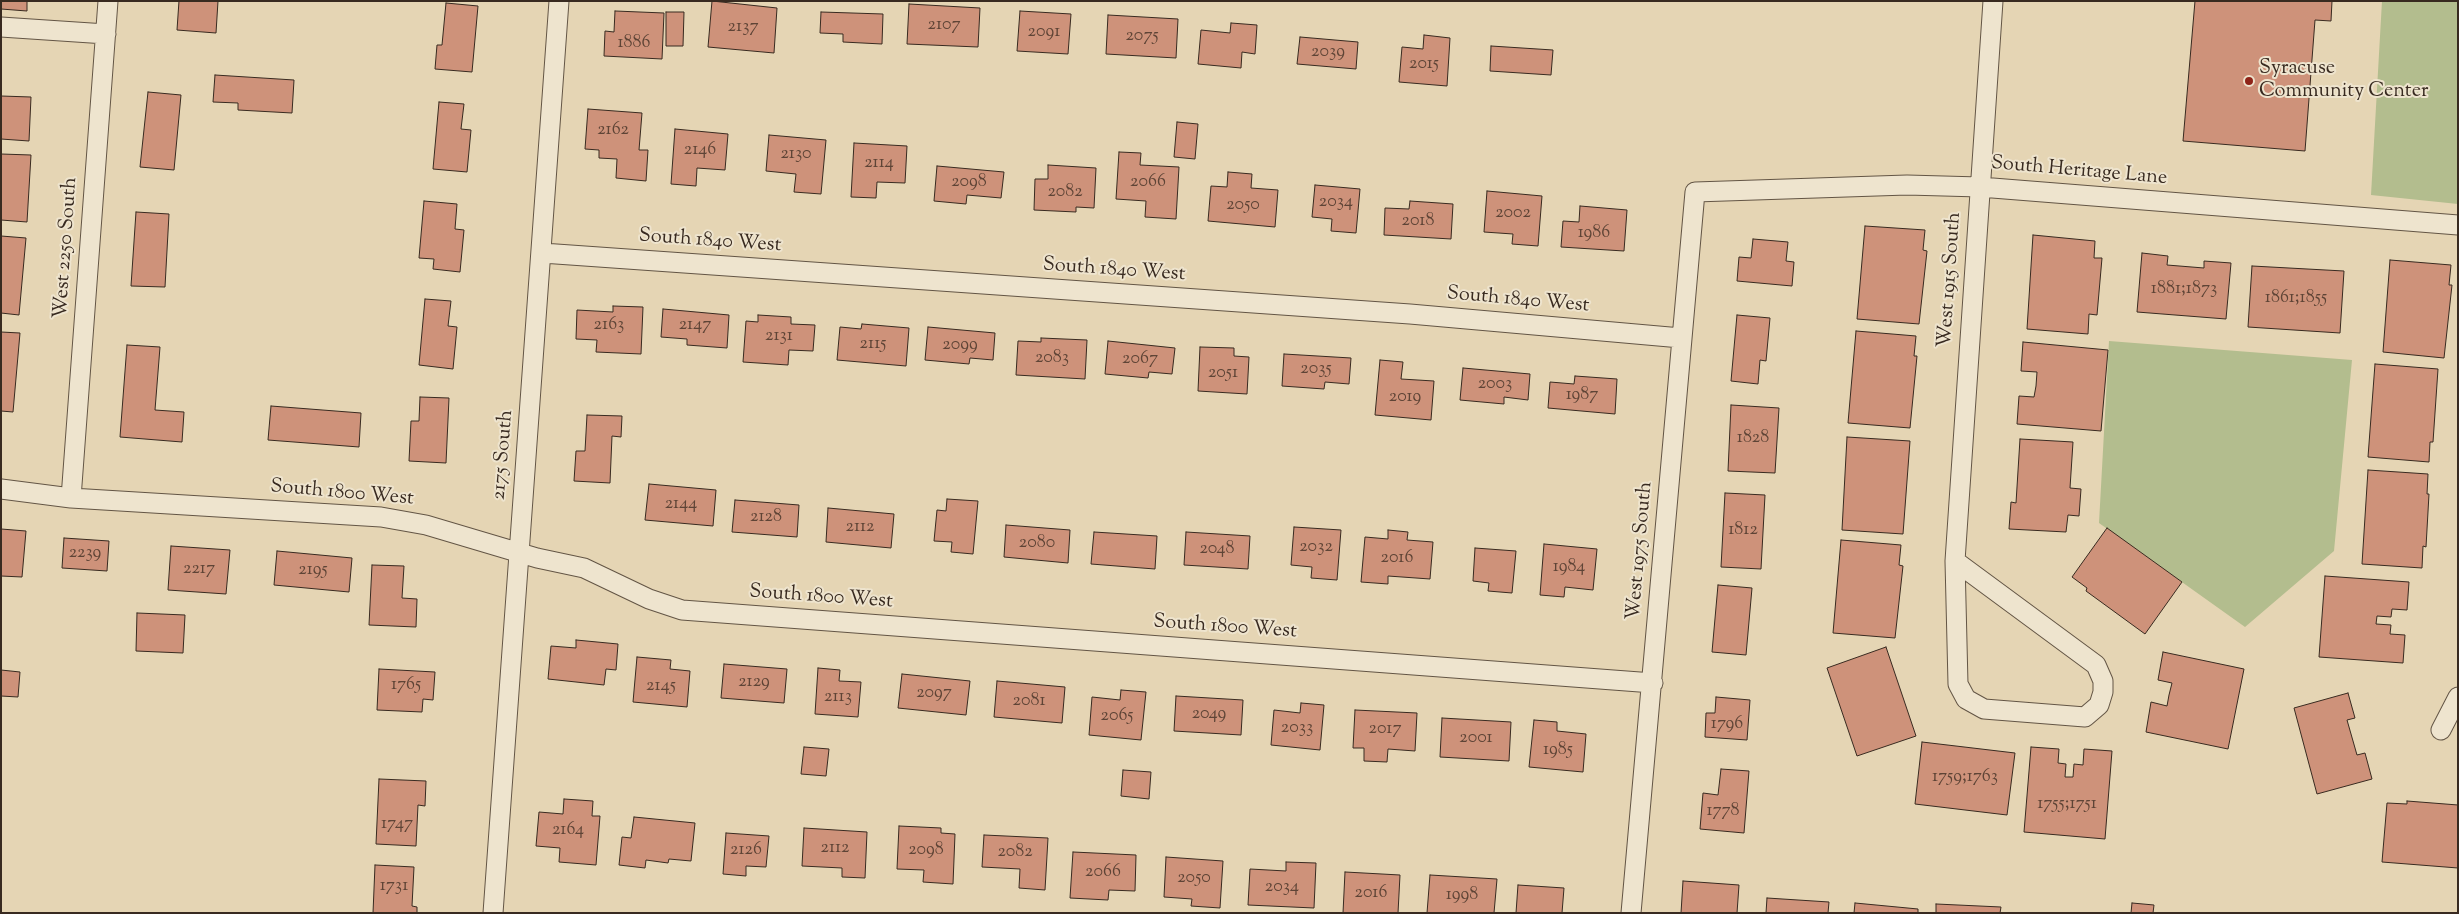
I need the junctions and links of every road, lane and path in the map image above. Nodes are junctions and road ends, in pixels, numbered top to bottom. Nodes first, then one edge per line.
1 (108, 1) edge
2 (559, 1) edge
3 (1993, 1) edge
4 (1, 27) edge
5 (106, 34) junction
6 (1980, 186) junction
7 (1695, 192) joint
8 (2458, 226) edge
9 (542, 253) junction
10 (1682, 338) junction
11 (1, 489) edge
12 (71, 498) junction
13 (519, 552) junction
14 (1955, 561) junction
15 (1653, 683) junction
16 (2458, 697) edge
17 (2441, 730) dead end
18 (492, 913) edge
19 (1631, 913) edge

1 - 5 street, West 2250 South
2 - 9 street, 2175 South
3 - 6 street, West 1915 South
4 - 5 street
5 - 12 street, West 2250 South
6 - 7 street, South Heritage Lane
6 - 8 street, South Heritage Lane
6 - 14 street, West 1915 South
7 - 10 street, West 1975 South
9 - 10 street, South 1840 West
9 - 13 street, 2175 South
10 - 15 street, West 1975 South
11 - 12 street, South 1800 West
12 - 13 street, South 1800 West
13 - 15 street, South 1800 West
13 - 18 street, 2175 South
14 - 14 street, West 1915 South
15 - 19 street, West 1975 South
16 - 17 street

